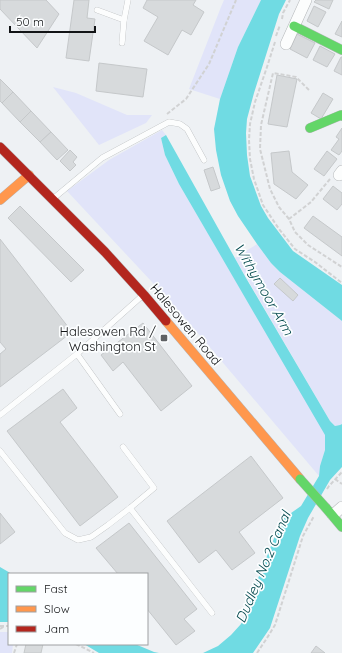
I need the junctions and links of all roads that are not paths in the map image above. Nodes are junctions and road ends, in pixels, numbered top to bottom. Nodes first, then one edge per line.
1 (128, 0) edge
2 (306, 0) edge
3 (97, 10) dead end
4 (124, 20) junction
5 (294, 26) junction
6 (122, 43) dead end
7 (286, 44) dead end
8 (342, 50) edge
9 (342, 116) edge
10 (310, 128) dead end
11 (0, 147) edge
12 (204, 160) dead end
13 (29, 176) junction
14 (53, 199) junction
15 (0, 200) edge
16 (144, 295) junction
17 (77, 354) junction
18 (120, 414) dead end
19 (0, 415) edge
20 (123, 447) dead end
21 (0, 451) edge
22 (342, 507) edge
23 (130, 508) junction
24 (329, 512) junction
25 (342, 527) edge
26 (212, 613) dead end

1 - 4 lane
2 - 5 street
3 - 4 lane
4 - 6 lane
5 - 7 street
5 - 8 main road
9 - 10 main road
11 - 13 main road, Halesowen Road
12 - 14 lane
13 - 14 main road, Halesowen Road
13 - 15 main road
14 - 16 main road, Halesowen Road
16 - 17 lane
16 - 24 main road, Halesowen Road, bridge
17 - 18 lane
17 - 19 lane
20 - 23 lane
21 - 23 lane
22 - 24 street
23 - 26 lane
24 - 25 main road, Halesowen Road

